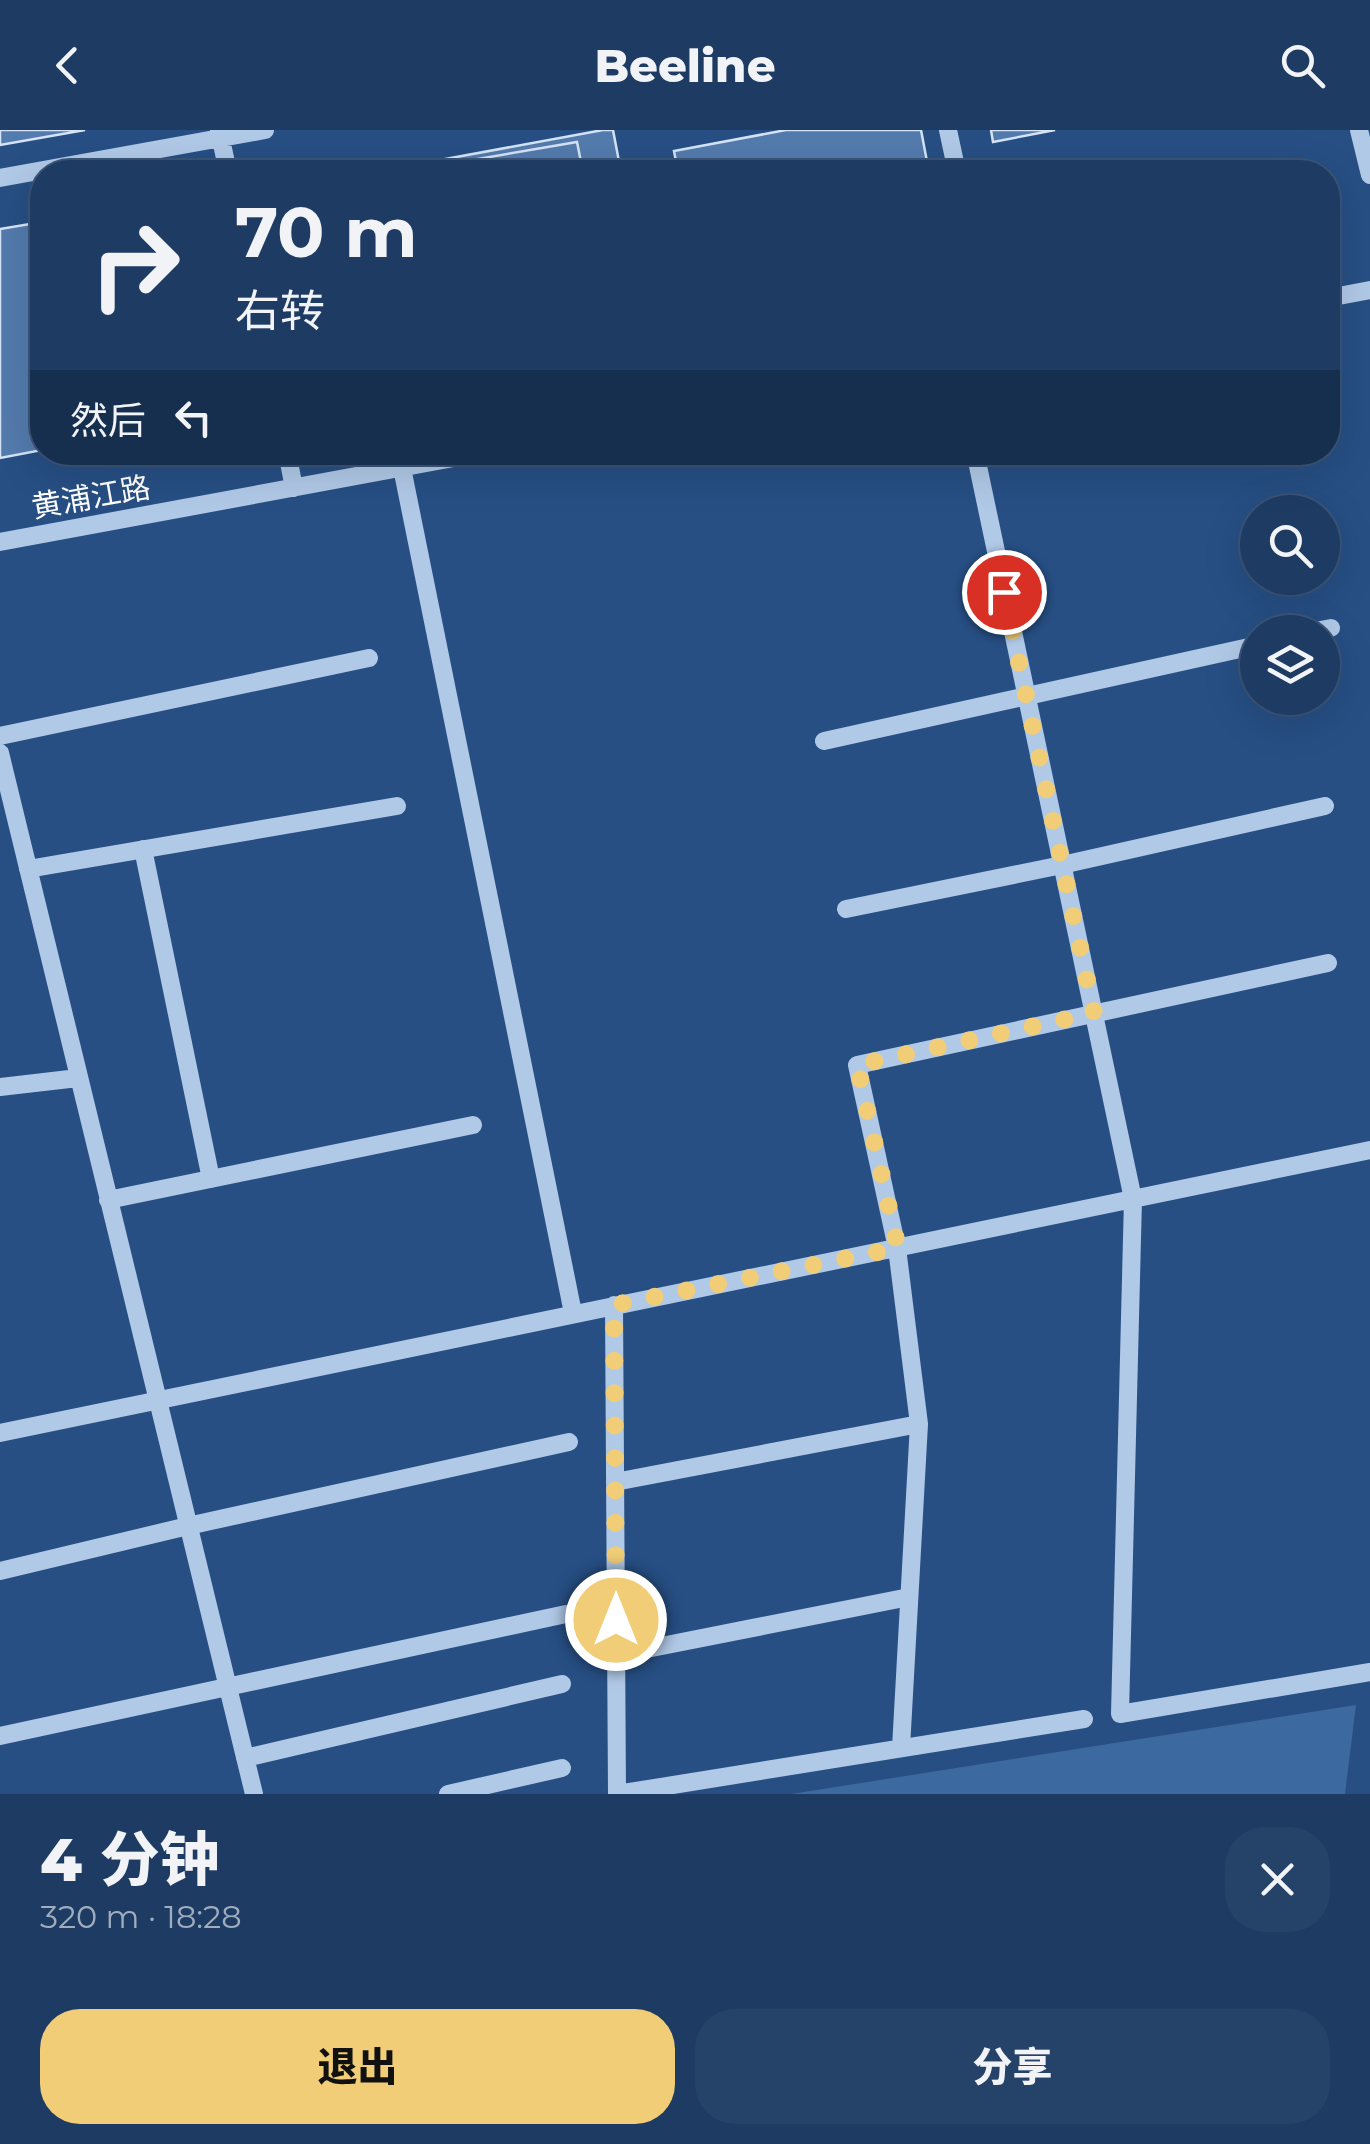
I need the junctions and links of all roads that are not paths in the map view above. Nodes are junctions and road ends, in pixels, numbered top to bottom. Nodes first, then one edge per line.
1 (218, 130) edge
2 (264, 130) edge
3 (948, 130) edge
4 (1358, 130) edge
5 (99, 160) edge
6 (225, 160) edge
7 (954, 160) edge
8 (30, 173) edge
9 (1370, 175) edge
10 (0, 178) edge
11 (1370, 290) edge
12 (1340, 296) edge
13 (290, 465) edge
14 (418, 465) edge
15 (978, 465) edge
16 (402, 468) junction
17 (294, 488) junction
18 (0, 542) edge
19 (1240, 648) edge
20 (369, 658) dead end
21 (1026, 698) junction
22 (0, 736) edge
23 (824, 741) dead end
24 (0, 753) edge
25 (398, 806) dead end
26 (1325, 806) dead end
27 (143, 849) junction
28 (1062, 866) junction
29 (28, 869) junction
30 (846, 909) dead end
31 (1328, 963) dead end
32 (1094, 1013) junction
33 (78, 1078) junction
34 (0, 1087) edge
35 (473, 1126) dead end
36 (1370, 1150) edge
37 (212, 1179) junction
38 (1133, 1199) junction
39 (108, 1200) junction
40 (898, 1248) junction
41 (614, 1305) junction
42 (573, 1313) junction
43 (156, 1400) junction
44 (919, 1424) junction
45 (0, 1433) edge
46 (569, 1442) dead end
47 (616, 1482) junction
48 (188, 1526) junction
49 (0, 1570) edge
50 (909, 1597) junction
51 (566, 1614) dead end
52 (616, 1655) junction
53 (1370, 1672) edge
54 (562, 1684) dead end
55 (228, 1687) junction
56 (1084, 1719) dead end
57 (0, 1736) edge
58 (900, 1748) junction
59 (245, 1758) junction
60 (562, 1768) dead end
61 (254, 1794) edge
62 (448, 1794) edge

1 - 6 street
2 - 5 street
3 - 7 street
4 - 9 street
8 - 10 street
11 - 12 street
13 - 17 street
14 - 16 street, 黄浦江路
15 - 21 street
16 - 17 street, 黄浦江路
16 - 42 street
17 - 18 street, 黄浦江路
19 - 21 street
20 - 22 street
21 - 23 street
21 - 28 street
24 - 29 street
25 - 27 street
26 - 28 street
27 - 29 street
27 - 37 street
28 - 30 street
28 - 32 street
29 - 33 street
31 - 32 street
32 - 38 street
32 - 40 street
33 - 34 street
33 - 39 street
35 - 37 street
36 - 38 street
37 - 39 street
38 - 40 street
38 - 53 street
39 - 43 street
40 - 41 street
40 - 44 street
41 - 42 street
41 - 47 street
42 - 43 street
43 - 45 street
43 - 48 street
44 - 47 street
44 - 50 street
46 - 48 street
47 - 52 street
48 - 49 street
48 - 55 street
50 - 52 street
50 - 58 street
51 - 55 street
52 - 58 street
54 - 59 street
55 - 57 street
55 - 59 street
56 - 58 street
59 - 61 street
60 - 62 street

